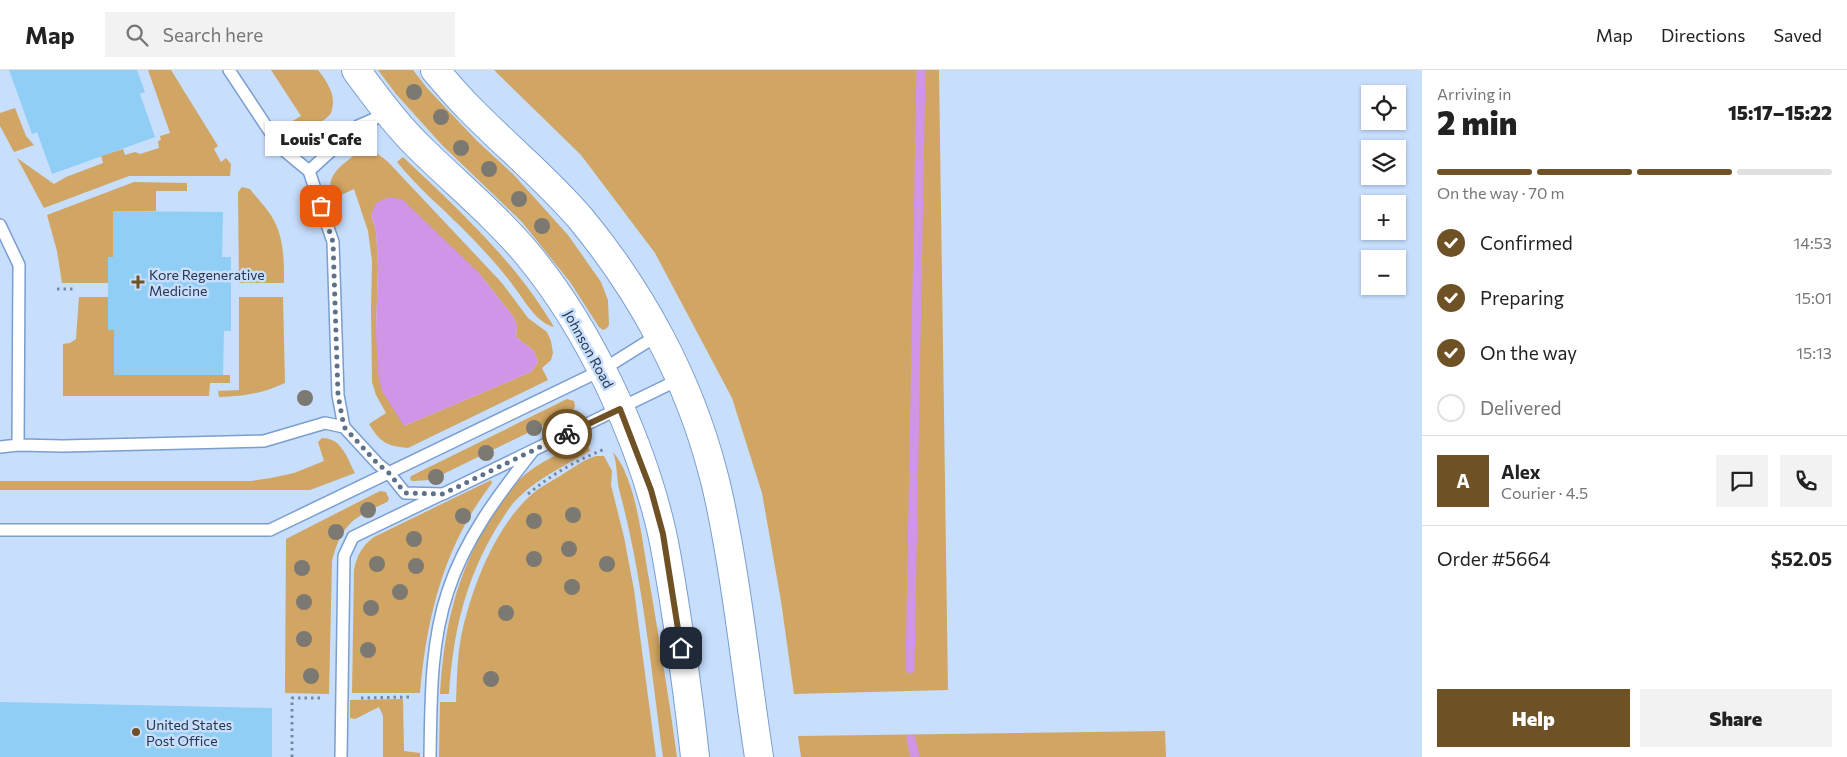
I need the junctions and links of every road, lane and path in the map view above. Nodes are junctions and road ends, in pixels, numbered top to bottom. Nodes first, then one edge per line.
1 (229, 70) edge
2 (356, 70) edge
3 (435, 70) edge
4 (389, 113) junction
5 (309, 171) junction
6 (0, 225) edge
7 (57, 289) dead end
8 (76, 289) dead end
9 (658, 336) junction
10 (602, 370) junction
11 (680, 379) junction
12 (620, 409) junction
13 (344, 427) junction
14 (18, 445) junction
15 (0, 447) edge
16 (534, 449) junction
17 (388, 472) junction
18 (443, 494) junction
19 (0, 530) edge
20 (341, 757) edge
21 (430, 757) edge
22 (696, 757) edge
23 (758, 757) edge

1 - 5 lane
2 - 4 main road, Johnson Road
3 - 9 main road
4 - 5 lane
4 - 10 main road, Johnson Road
5 - 13 lane
6 - 14 lane
7 - 8 path
9 - 10 lane
9 - 11 main road
10 - 12 main road, Johnson Road
10 - 17 lane
11 - 12 lane
11 - 23 main road
12 - 16 lane
12 - 22 main road, Johnson Road
13 - 14 lane
13 - 17 lane
14 - 15 lane
16 - 18 lane
16 - 21 lane
17 - 18 lane
17 - 19 lane
18 - 20 lane

